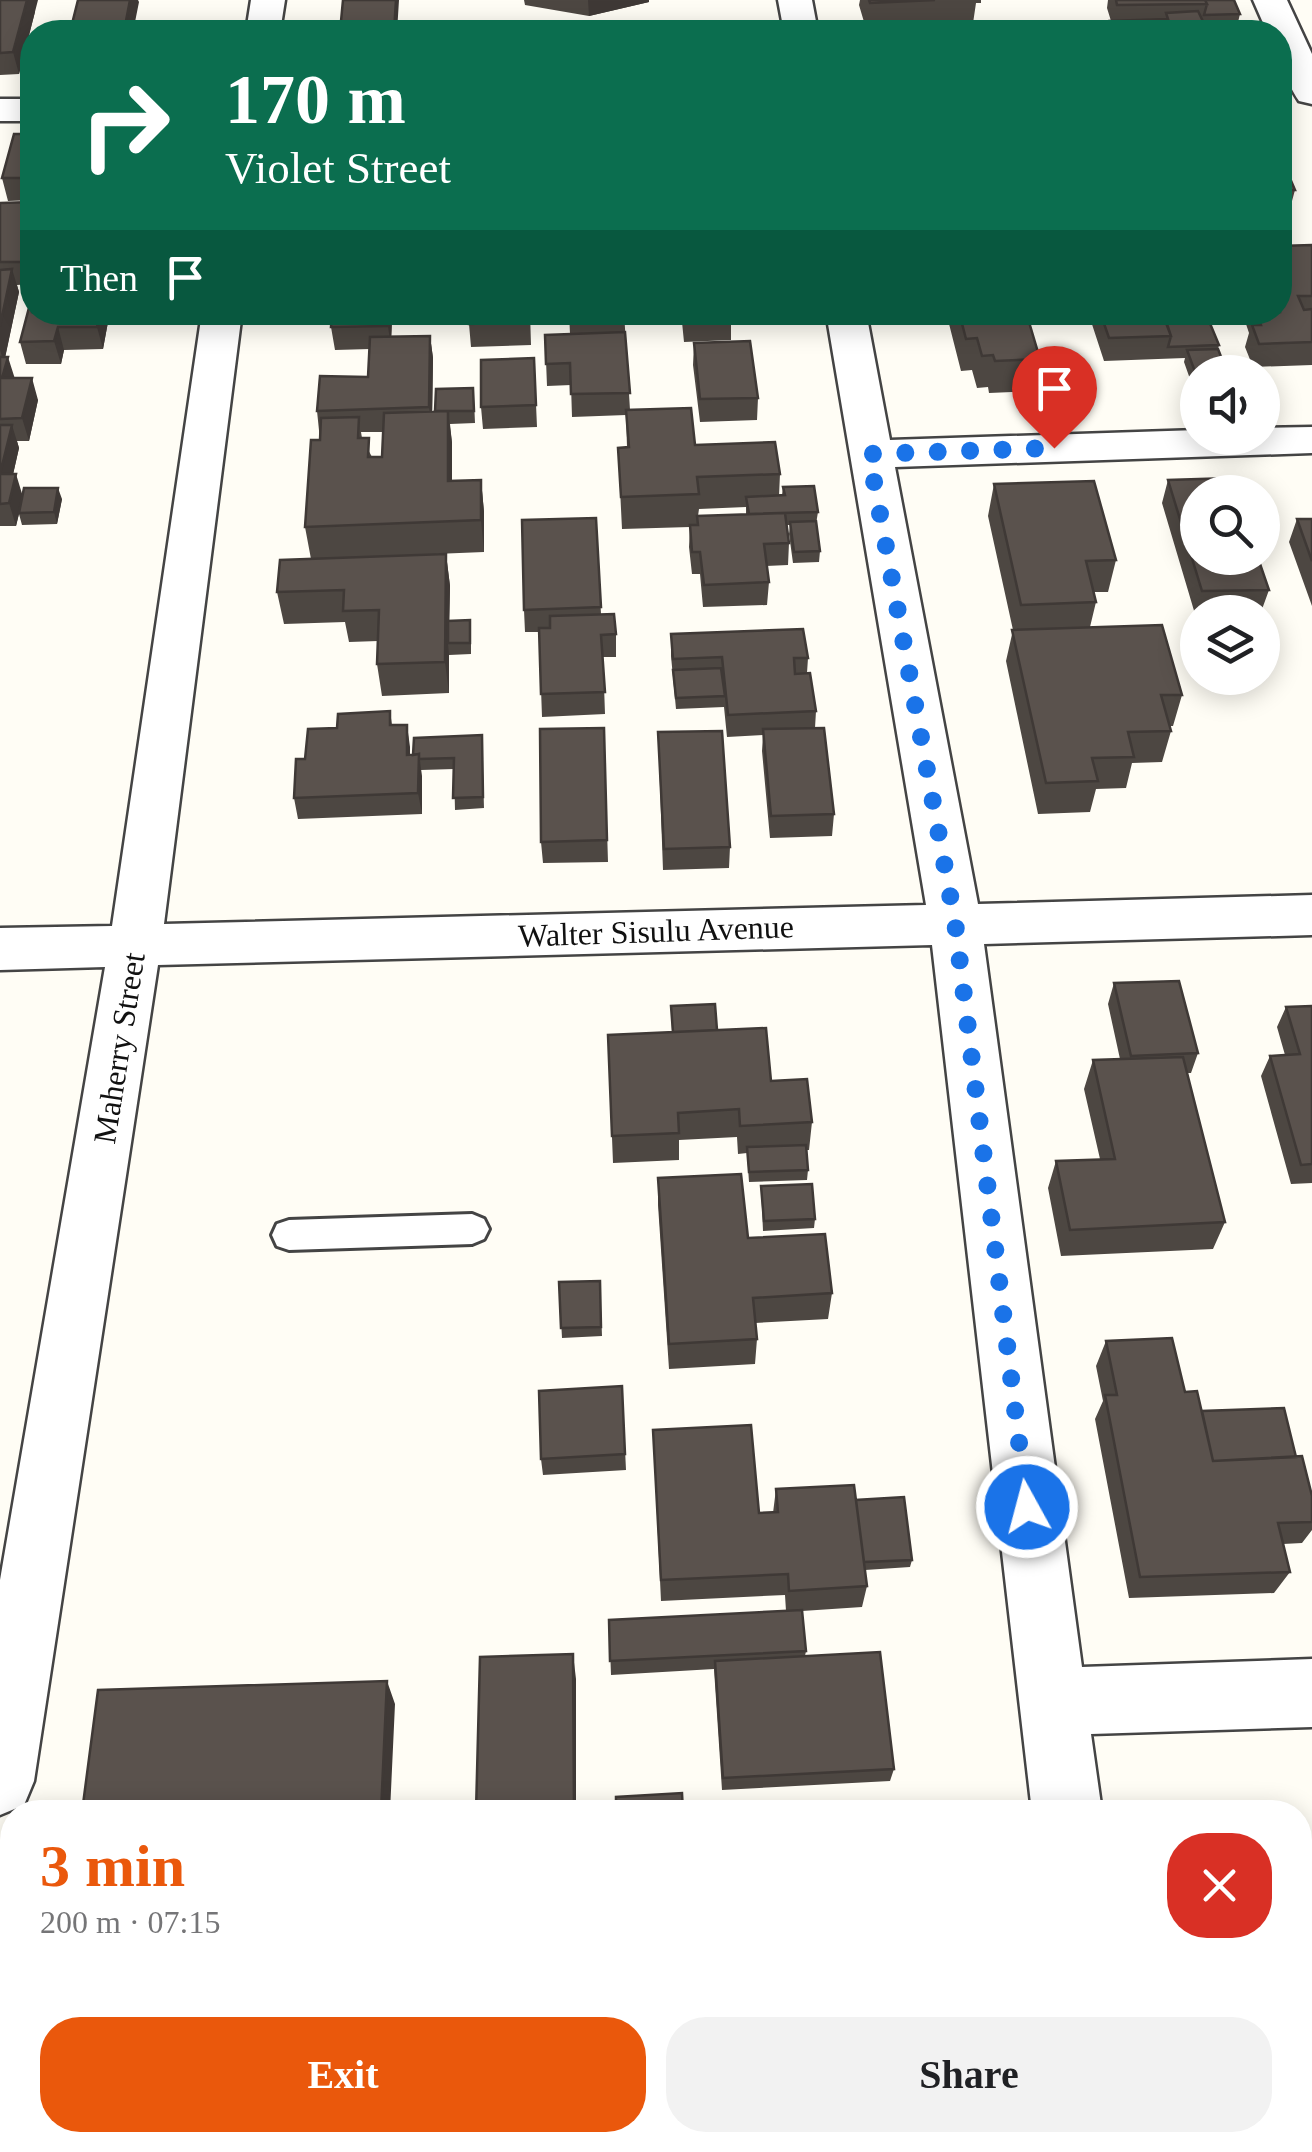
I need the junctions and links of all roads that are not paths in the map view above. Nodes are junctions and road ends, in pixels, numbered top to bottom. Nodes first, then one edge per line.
1 (1292, 49) edge
2 (1312, 93) edge
3 (220, 325) edge
4 (848, 325) edge
5 (1312, 440) edge
6 (869, 454) junction
7 (1312, 915) edge
8 (955, 922) junction
9 (136, 945) junction
10 (0, 949) edge
11 (472, 1228) dead end
12 (289, 1235) dead end
13 (1312, 1693) edge
14 (1051, 1702) junction
15 (0, 1782) edge
16 (1065, 1800) edge

1 - 2 street
3 - 9 street, Maherry Street
4 - 6 street
5 - 6 street
6 - 8 street
7 - 8 street, Walter Sisulu Avenue
8 - 9 street, Walter Sisulu Avenue
8 - 14 street
9 - 10 street, Walter Sisulu Avenue
9 - 15 street, Maherry Street
11 - 12 lane
13 - 14 street
14 - 16 street

